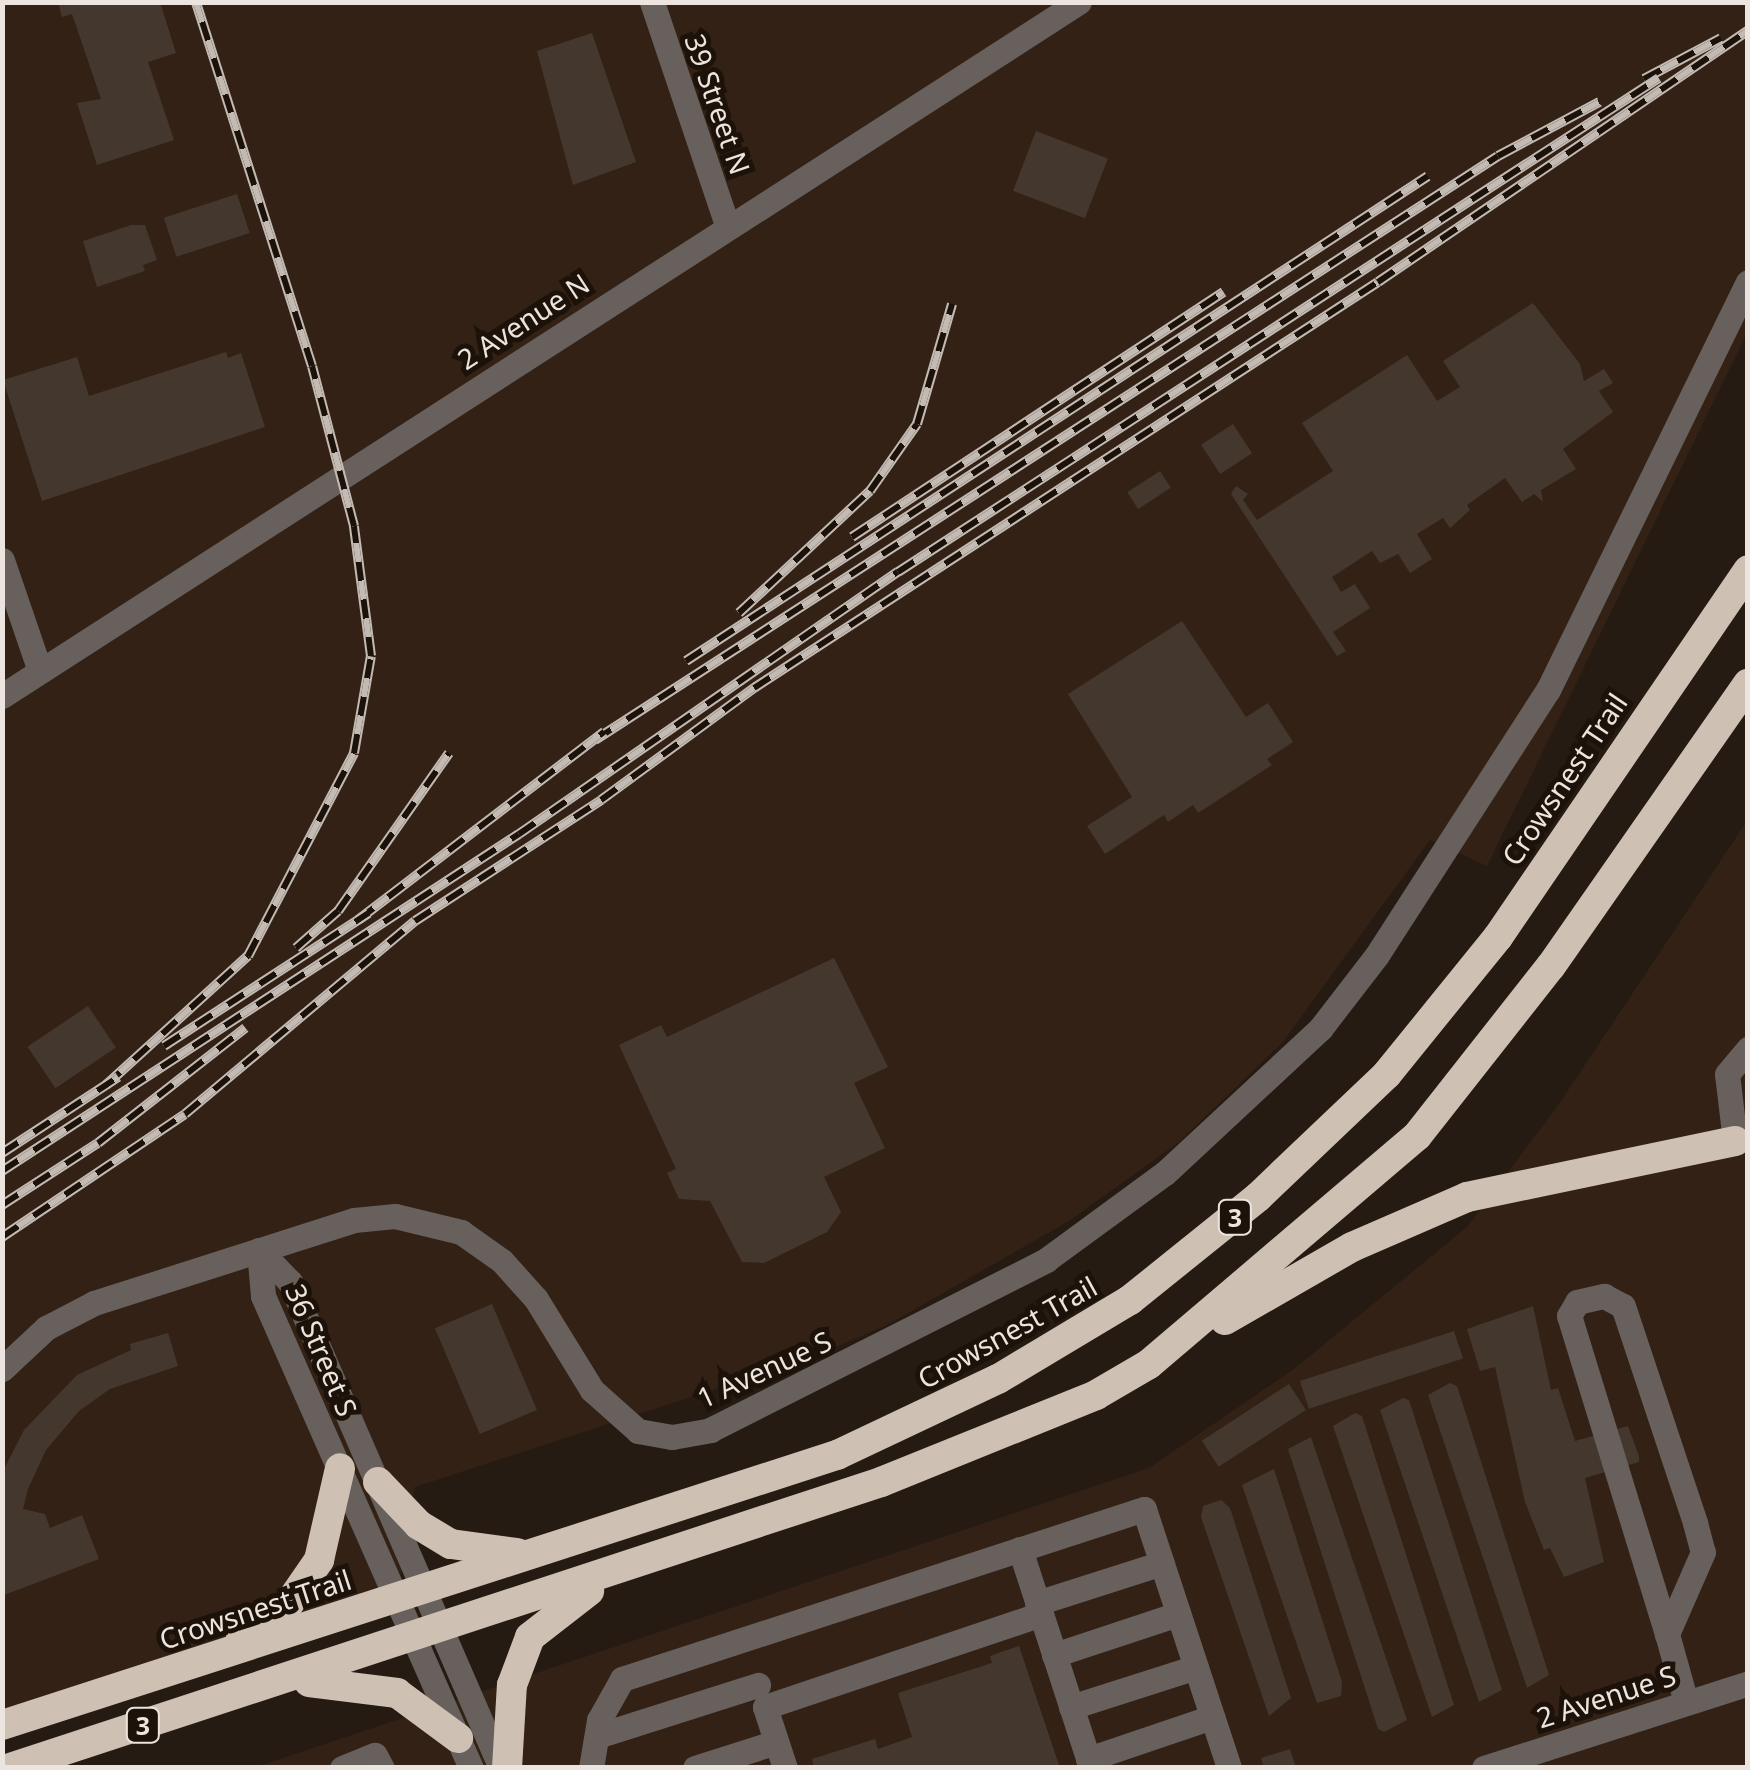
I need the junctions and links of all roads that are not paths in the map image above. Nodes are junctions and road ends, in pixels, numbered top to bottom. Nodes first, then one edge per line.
1 (652, 2) edge
2 (1080, 2) edge
3 (726, 224) junction
4 (1748, 282) edge
5 (1748, 552) edge
6 (2, 560) edge
7 (1748, 570) edge
8 (1707, 623) junction
9 (40, 671) junction
10 (1748, 684) edge
11 (2, 696) edge
12 (1748, 1049) edge
13 (1736, 1140) joint
14 (259, 1250) junction
15 (1149, 1364) junction
16 (2, 1368) edge
17 (340, 1468) junction
18 (378, 1482) junction
19 (555, 1548) junction
20 (1020, 1550) junction
21 (1162, 1563) junction
22 (620, 1570) junction
23 (412, 1593) junction
24 (1039, 1609) junction
25 (1178, 1614) junction
26 (443, 1629) junction
27 (1667, 1634) junction
28 (414, 1639) junction
29 (742, 1640) junction
30 (1054, 1654) junction
31 (184, 1666) junction
32 (1196, 1666) junction
33 (276, 1683) junction
34 (1748, 1684) edge
35 (762, 1696) junction
36 (1686, 1702) junction
37 (1071, 1707) junction
38 (1212, 1717) junction
39 (2, 1725) edge
40 (596, 1736) junction
41 (458, 1738) junction
42 (776, 1742) junction
43 (1116, 1749) junction
44 (1090, 1763) edge
45 (10, 1768) edge
46 (342, 1768) edge
47 (382, 1768) edge
48 (470, 1768) edge
49 (504, 1768) edge
50 (592, 1768) edge
51 (695, 1768) edge
52 (784, 1768) edge
53 (1136, 1768) edge
54 (1229, 1768) edge
55 (1484, 1768) edge

1 - 3 street, 39 Street N
2 - 3 street, 2 Avenue N
3 - 9 street, 2 Avenue N
4 - 14 street, 1 Avenue S
5 - 8 highway
6 - 9 street
7 - 8 highway, Crowsnest Trail / 3
8 - 19 highway, Crowsnest Trail / 3
9 - 11 street, 2 Avenue N
10 - 15 highway, 3
12 - 13 street
13 - 15 highway
14 - 16 street, 1 Avenue S
14 - 17 street, 36 Street S
14 - 18 street, 36 Street S
15 - 22 highway, 3
17 - 23 street, 36 Street S
17 - 31 highway
18 - 19 highway
18 - 23 street, 36 Street S
19 - 23 highway, Crowsnest Trail / 3
20 - 21 street
20 - 24 street
20 - 29 street
21 - 24 street
21 - 25 street
22 - 26 highway, 3
22 - 49 highway
23 - 26 street
23 - 28 street
23 - 31 highway, Crowsnest Trail / 3
24 - 30 street
24 - 35 street
25 - 30 street
25 - 32 street
26 - 28 highway, 3
26 - 49 street
27 - 27 street
27 - 36 street
28 - 33 highway, 3
28 - 41 street
29 - 35 street
29 - 40 street
30 - 37 street
31 - 39 highway, Crowsnest Trail / 3
32 - 37 street
32 - 38 street
33 - 41 highway
33 - 45 highway, 3
34 - 36 street, 2 Avenue S
35 - 40 street
35 - 42 street
36 - 55 street, 2 Avenue S
37 - 44 street
38 - 43 street
38 - 54 street
40 - 50 street
41 - 48 street
42 - 51 street
42 - 52 street
43 - 44 street
43 - 53 street
46 - 47 street

